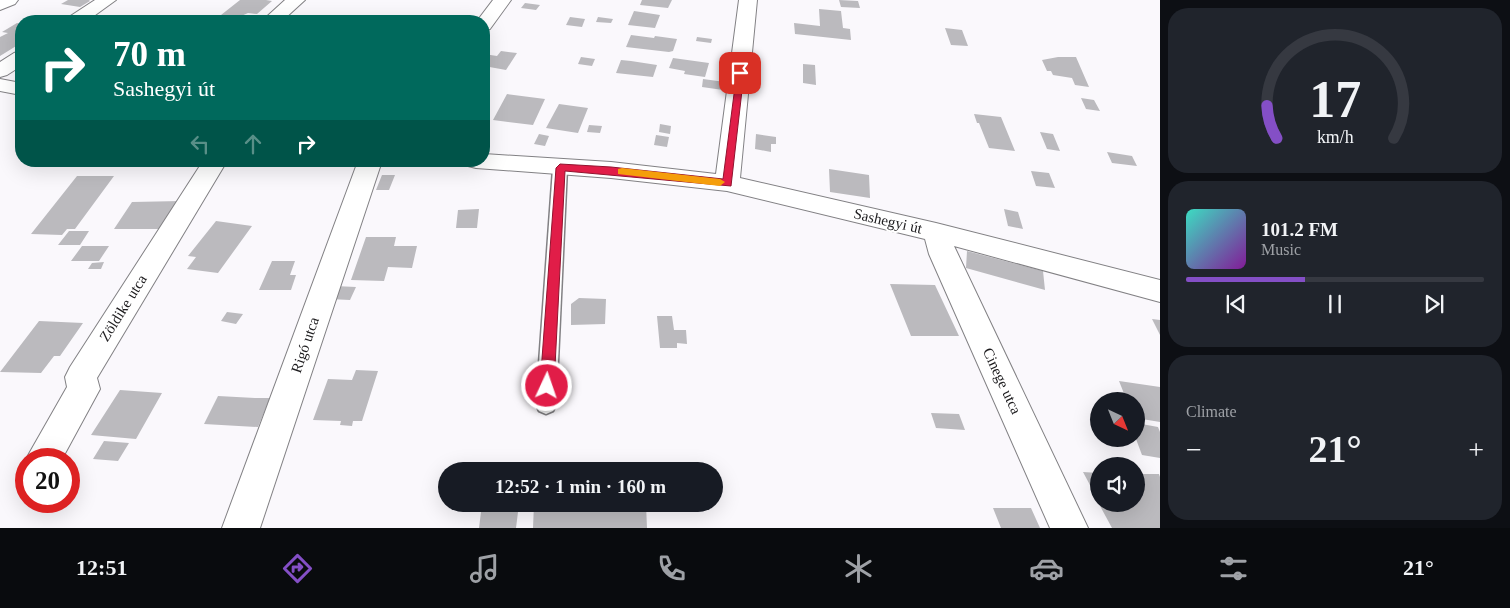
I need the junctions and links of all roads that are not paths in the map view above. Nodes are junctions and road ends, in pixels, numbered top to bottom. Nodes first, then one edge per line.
1 (9, 0) edge
2 (107, 0) edge
3 (296, 0) edge
4 (502, 0) edge
5 (748, 0) edge
6 (0, 5) edge
7 (84, 15) edge
8 (278, 15) edge
9 (490, 17) edge
10 (15, 61) edge
11 (0, 71) edge
12 (0, 85) edge
13 (15, 88) edge
14 (490, 151) edge
15 (490, 162) edge
16 (211, 167) edge
17 (368, 167) edge
18 (560, 168) junction
19 (611, 170) junction
20 (727, 183) junction
21 (936, 232) junction
22 (1160, 292) edge
23 (546, 405) dead end
24 (49, 448) edge
25 (241, 528) edge
26 (1070, 528) edge

1 - 6 street
2 - 7 street
3 - 8 street
4 - 9 street
5 - 20 street
10 - 11 street
12 - 13 street
14 - 19 street, Sashegyi út
15 - 18 street, Sashegyi út
16 - 24 street, Zöldike utca
17 - 25 street, Rigó utca
18 - 19 street, Sashegyi út
18 - 23 lane
19 - 20 street, Sashegyi út
20 - 21 street, Sashegyi út
21 - 22 street, Sashegyi út
21 - 26 street, Cinege utca

